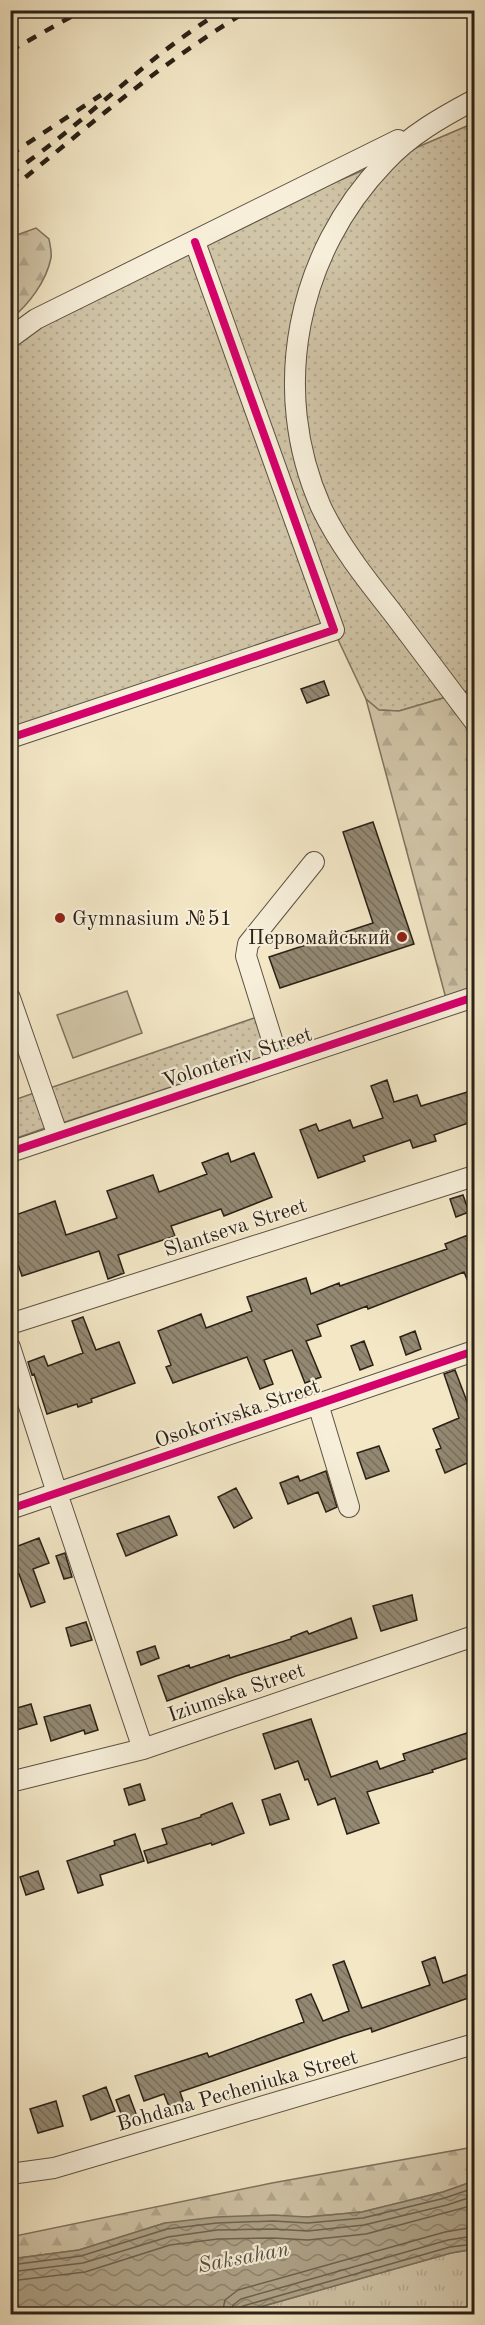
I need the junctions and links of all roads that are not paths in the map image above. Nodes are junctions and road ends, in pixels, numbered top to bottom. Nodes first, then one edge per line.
1 (474, 100) edge
2 (430, 124) junction
3 (195, 242) junction
4 (10, 338) edge
5 (474, 721) edge
6 (10, 738) edge
7 (314, 862) dead end
8 (474, 997) edge
9 (10, 998) edge
10 (279, 1062) junction
11 (58, 1136) junction
12 (10, 1152) edge
13 (474, 1176) edge
14 (10, 1324) edge
15 (10, 1347) edge
16 (474, 1351) edge
17 (318, 1404) junction
18 (57, 1493) junction
19 (349, 1507) dead end
20 (10, 1509) edge
21 (474, 1636) edge
22 (143, 1749) junction
23 (10, 1782) edge
24 (474, 2044) edge
25 (10, 2174) edge

1 - 2 street
2 - 3 street
2 - 5 street
3 - 4 street
3 - 6 street
7 - 10 street
8 - 10 street, Volonteriv Street
9 - 11 street
10 - 11 street, Volonteriv Street
11 - 12 street, Volonteriv Street
13 - 14 street, Slantseva Street
15 - 18 street
16 - 17 street, Osokorivska Street
17 - 18 street, Osokorivska Street
17 - 19 street
18 - 20 street, Osokorivska Street
18 - 22 street
21 - 22 street, Iziumska Street
22 - 23 street, Iziumska Street
24 - 25 street, Bohdana Pecheniuka Street

